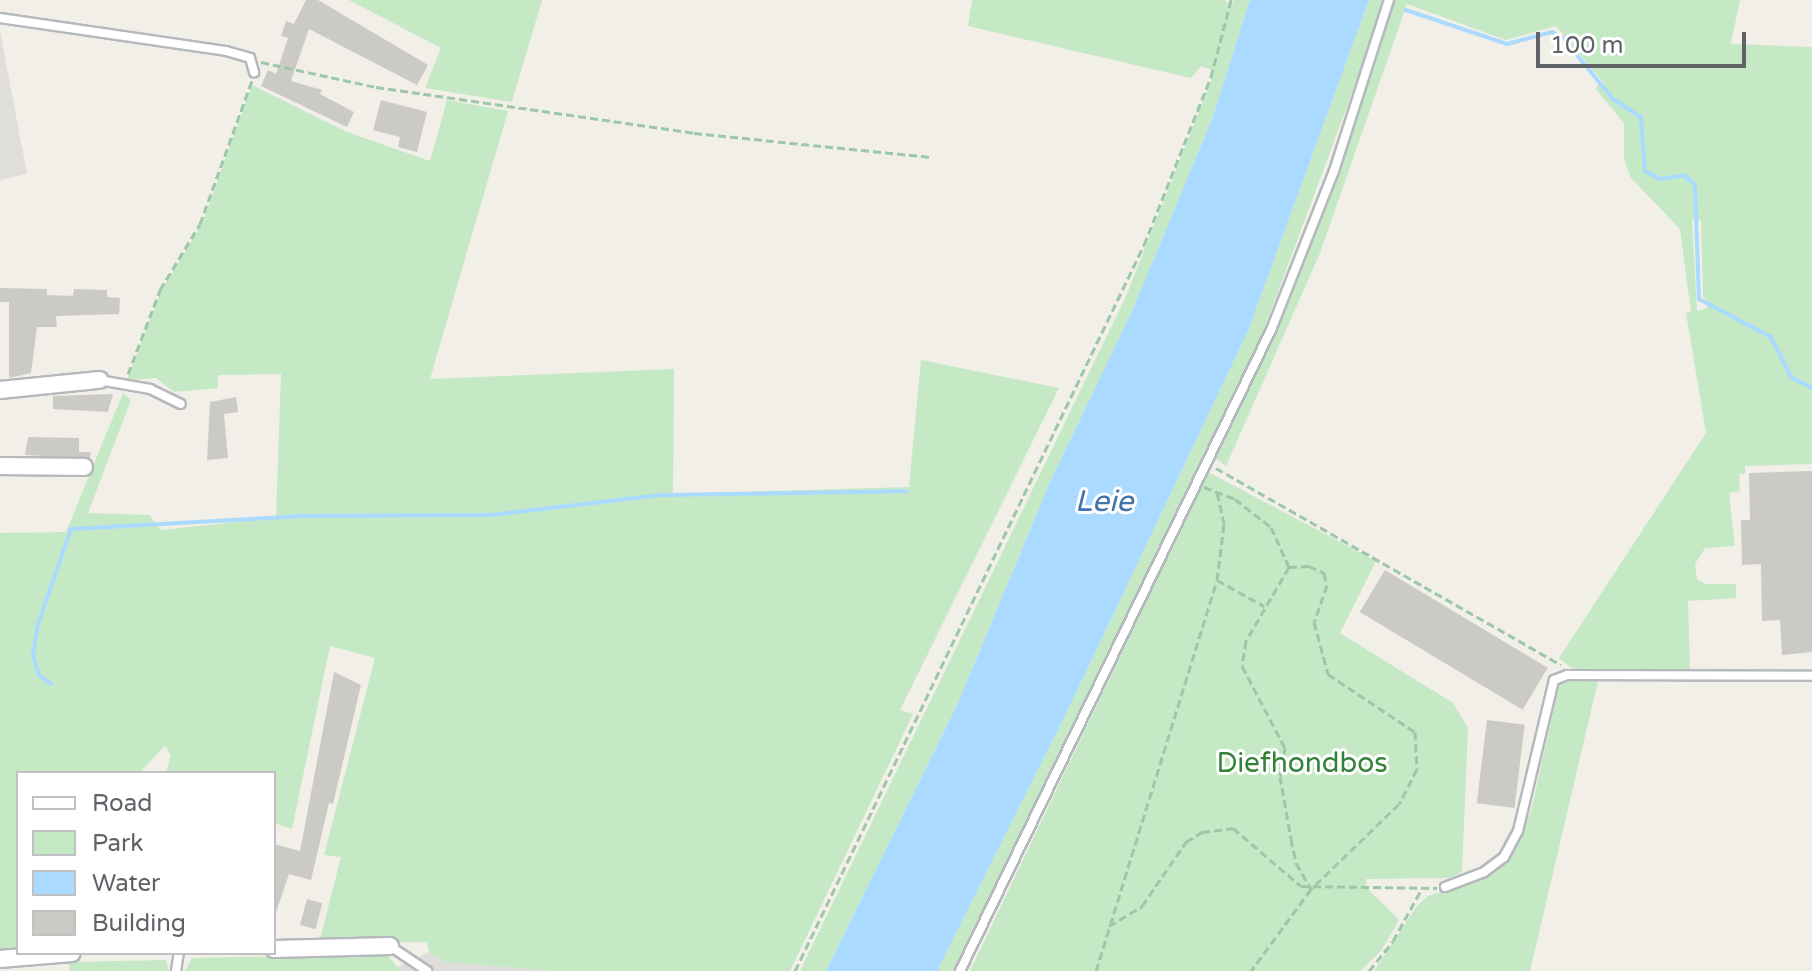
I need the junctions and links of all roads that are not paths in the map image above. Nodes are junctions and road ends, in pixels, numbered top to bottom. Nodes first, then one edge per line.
1 (1389, 0) edge
2 (0, 18) edge
3 (254, 72) road end
4 (99, 380) joint
5 (0, 390) edge
6 (181, 404) dead end
7 (0, 466) edge
8 (84, 467) dead end
9 (1812, 676) edge
10 (1445, 887) road end
11 (390, 946) joint
12 (276, 949) edge
13 (48, 955) edge
14 (0, 959) edge
15 (427, 971) edge
16 (960, 971) edge

1 - 16 lane
2 - 3 lane
4 - 5 street
4 - 6 lane
7 - 8 street
9 - 10 lane
11 - 12 street
11 - 15 lane
13 - 14 street

